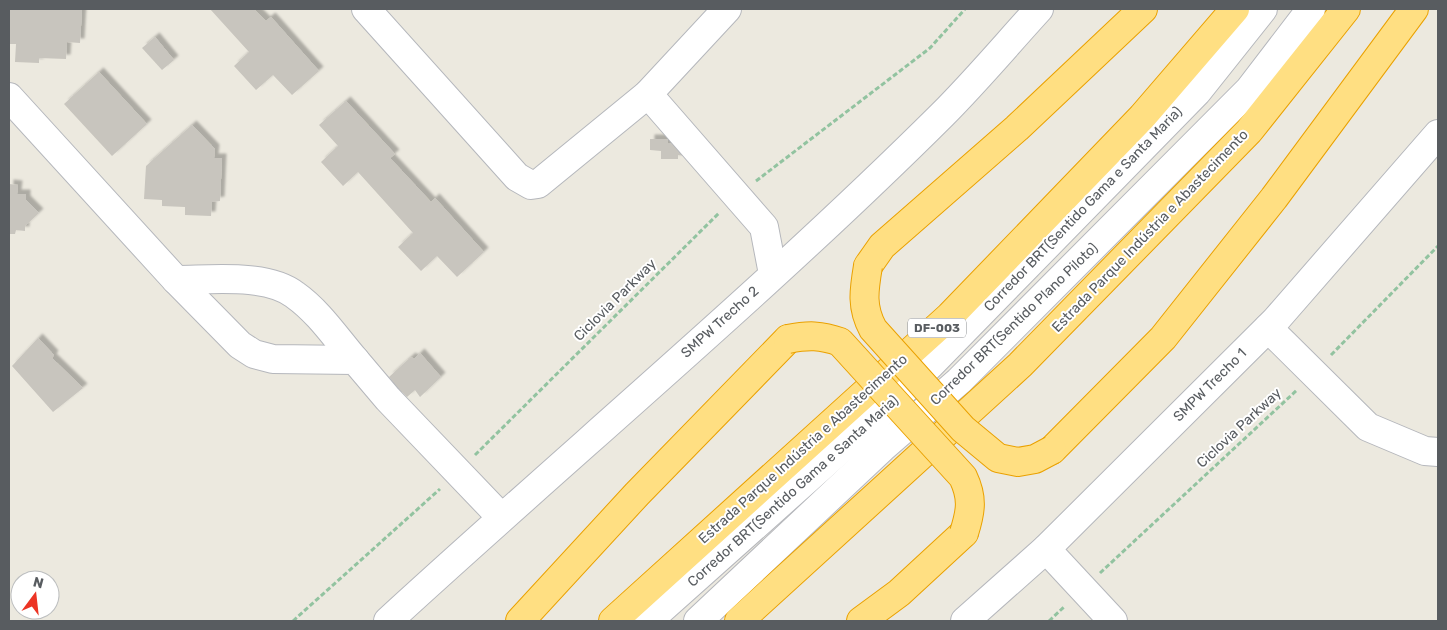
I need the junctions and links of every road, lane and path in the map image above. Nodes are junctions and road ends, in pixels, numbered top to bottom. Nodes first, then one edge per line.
1 (366, 9) edge
2 (727, 9) edge
3 (965, 9) edge
4 (1039, 9) edge
5 (1143, 9) edge
6 (1235, 9) edge
7 (1263, 9) edge
8 (1311, 9) edge
9 (1346, 9) edge
10 (1414, 9) edge
11 (648, 94) junction
12 (9, 97) edge
13 (1438, 134) edge
14 (737, 195) junction
15 (764, 227) junction
16 (808, 243) junction
17 (1438, 246) edge
18 (773, 274) junction
19 (176, 280) junction
20 (1268, 328) junction
21 (1329, 357) dead end
22 (355, 360) junction
23 (1302, 385) dead end
24 (1438, 452) edge
25 (459, 472) junction
26 (501, 517) junction
27 (1046, 549) junction
28 (1100, 574) dead end
29 (1070, 601) dead end
30 (293, 621) edge
31 (388, 621) edge
32 (520, 621) edge
33 (613, 621) edge
34 (648, 621) edge
35 (698, 621) edge
36 (739, 621) edge
37 (861, 621) edge
38 (965, 621) edge
39 (1049, 621) edge
40 (1113, 621) edge

1 - 11 street
2 - 11 street
3 - 14 path, Ciclovia Parkway
4 - 16 street, SMPW Trecho 2
5 - 10 highway, bridge
6 - 33 highway, Estrada Parque Indústria e Abastecimento / DF-003
7 - 34 street, Corredor BRT(Sentido Gama e Santa Maria)
8 - 35 street, Corredor BRT(Sentido Plano Piloto)
9 - 36 highway, Estrada Parque Indústria e Abastecimento
11 - 14 street
12 - 19 street
13 - 20 street, SMPW Trecho 1
14 - 15 street
14 - 25 path, Ciclovia Parkway
15 - 16 street
15 - 18 street
16 - 18 street, SMPW Trecho 2
17 - 21 path
18 - 26 street, SMPW Trecho 2
19 - 22 street
19 - 22 street
20 - 24 street
20 - 27 street, SMPW Trecho 1
22 - 25 street
23 - 28 path, Ciclovia Parkway
25 - 26 street
25 - 30 path, Ciclovia Parkway
26 - 31 street, SMPW Trecho 2
27 - 38 street, SMPW Trecho 1
27 - 40 street
29 - 39 path
32 - 37 highway, bridge

